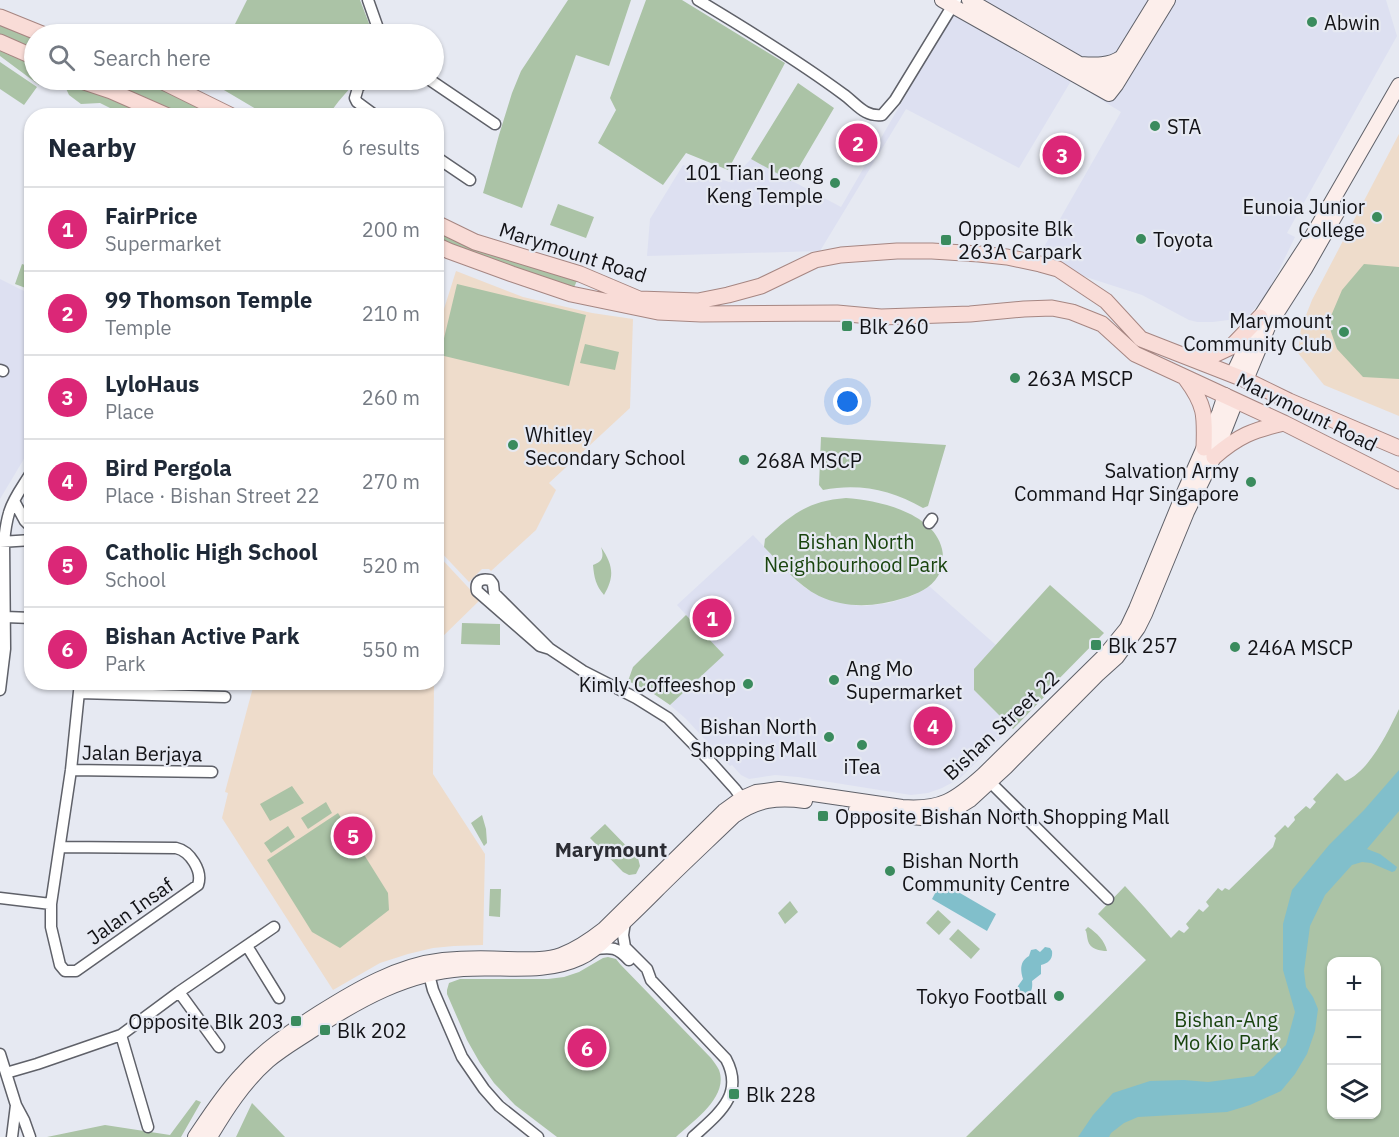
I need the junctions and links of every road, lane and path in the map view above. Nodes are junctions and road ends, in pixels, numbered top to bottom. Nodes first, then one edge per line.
1 (368, 0) edge
2 (698, 0) edge
3 (969, 0) edge
4 (1157, 0) edge
5 (1168, 0) edge
6 (951, 2) edge
7 (0, 17) edge
8 (376, 24) edge
9 (24, 27) edge
10 (0, 42) edge
11 (24, 53) edge
12 (1122, 57) junction
13 (1079, 64) junction
14 (1399, 86) edge
15 (1108, 87) junction
16 (444, 89) edge
17 (108, 90) edge
18 (179, 90) edge
19 (357, 90) edge
20 (1399, 102) edge
21 (150, 108) edge
22 (216, 108) edge
23 (365, 108) edge
24 (495, 124) dead end
25 (444, 162) edge
26 (470, 180) dead end
27 (444, 227) edge
28 (444, 249) edge
29 (1260, 317) junction
30 (1193, 358) junction
31 (1240, 377) junction
32 (1186, 378) junction
33 (1230, 398) junction
34 (1284, 423) junction
35 (1399, 448) edge
36 (1209, 452) junction
37 (1399, 481) edge
38 (24, 484) edge
39 (14, 501) junction
40 (0, 518) edge
41 (24, 519) edge
42 (24, 541) edge
43 (2, 542) edge
44 (5, 617) junction
45 (24, 618) edge
46 (550, 649) junction
47 (0, 690) edge
48 (79, 690) edge
49 (111, 690) edge
50 (225, 697) dead end
51 (71, 770) junction
52 (212, 772) dead end
53 (987, 779) junction
54 (745, 802) junction
55 (60, 847) junction
56 (0, 898) edge
57 (1108, 899) dead end
58 (51, 904) junction
59 (625, 922) junction
60 (274, 927) dead end
61 (247, 946) junction
62 (595, 950) junction
63 (427, 970) junction
64 (66, 971) joint
65 (651, 980) junction
66 (179, 992) junction
67 (279, 998) dead end
68 (121, 1035) junction
69 (219, 1047) dead end
70 (0, 1054) edge
71 (6, 1073) junction
72 (16, 1105) junction
73 (148, 1127) dead end
74 (12, 1137) edge
75 (30, 1137) edge
76 (195, 1137) edge
77 (210, 1137) edge
78 (538, 1137) edge
79 (693, 1137) edge

1 - 8 street
2 - 6 street
3 - 13 main road
4 - 12 main road
5 - 15 main road
6 - 15 main road
7 - 9 main road
10 - 11 main road
12 - 13 main road
12 - 15 main road
13 - 15 main road
14 - 29 main road
16 - 24 street
17 - 21 main road
18 - 22 main road
19 - 23 street
20 - 31 main road
25 - 26 street
27 - 30 main road, Marymount Road
28 - 32 main road, Marymount Road
29 - 30 main road
29 - 31 main road
30 - 31 main road, Marymount Road
31 - 33 main road, Bishan Street 22
31 - 35 main road, Marymount Road
32 - 33 main road, Marymount Road
32 - 36 main road
33 - 34 main road, Marymount Road
33 - 36 main road, Bishan Street 22
34 - 36 main road
34 - 37 main road, Marymount Road
36 - 53 main road, Bishan Street 22
38 - 39 street
39 - 40 street
39 - 41 street
39 - 43 street
42 - 43 street
43 - 44 street
44 - 45 street
44 - 47 street
46 - 46 street
46 - 54 street
48 - 51 street, Jalan Berjaya
49 - 50 street, Jalan Berjaya
51 - 52 street, Jalan Berjaya
51 - 55 street, Jalan Berjaya
53 - 54 main road, Bishan Street 22
53 - 57 street
54 - 59 main road, Bishan Street 22
54 - 63 main road, Bishan Street 22
55 - 58 street, Jalan Berjaya
55 - 64 street, Jalan Insaf
56 - 58 street
58 - 64 street, Jalan Berjaya
59 - 62 main road, Bishan Street 22
59 - 65 street
60 - 61 street
61 - 66 street
61 - 67 street
62 - 63 main road, Bishan Street 22
62 - 65 street
63 - 76 main road, Bishan Street 22
63 - 77 main road, Bishan Street 22
63 - 78 street
65 - 79 street
66 - 68 street
66 - 69 street
68 - 71 street
68 - 73 street
70 - 71 street
71 - 72 street
72 - 74 street
72 - 75 street

